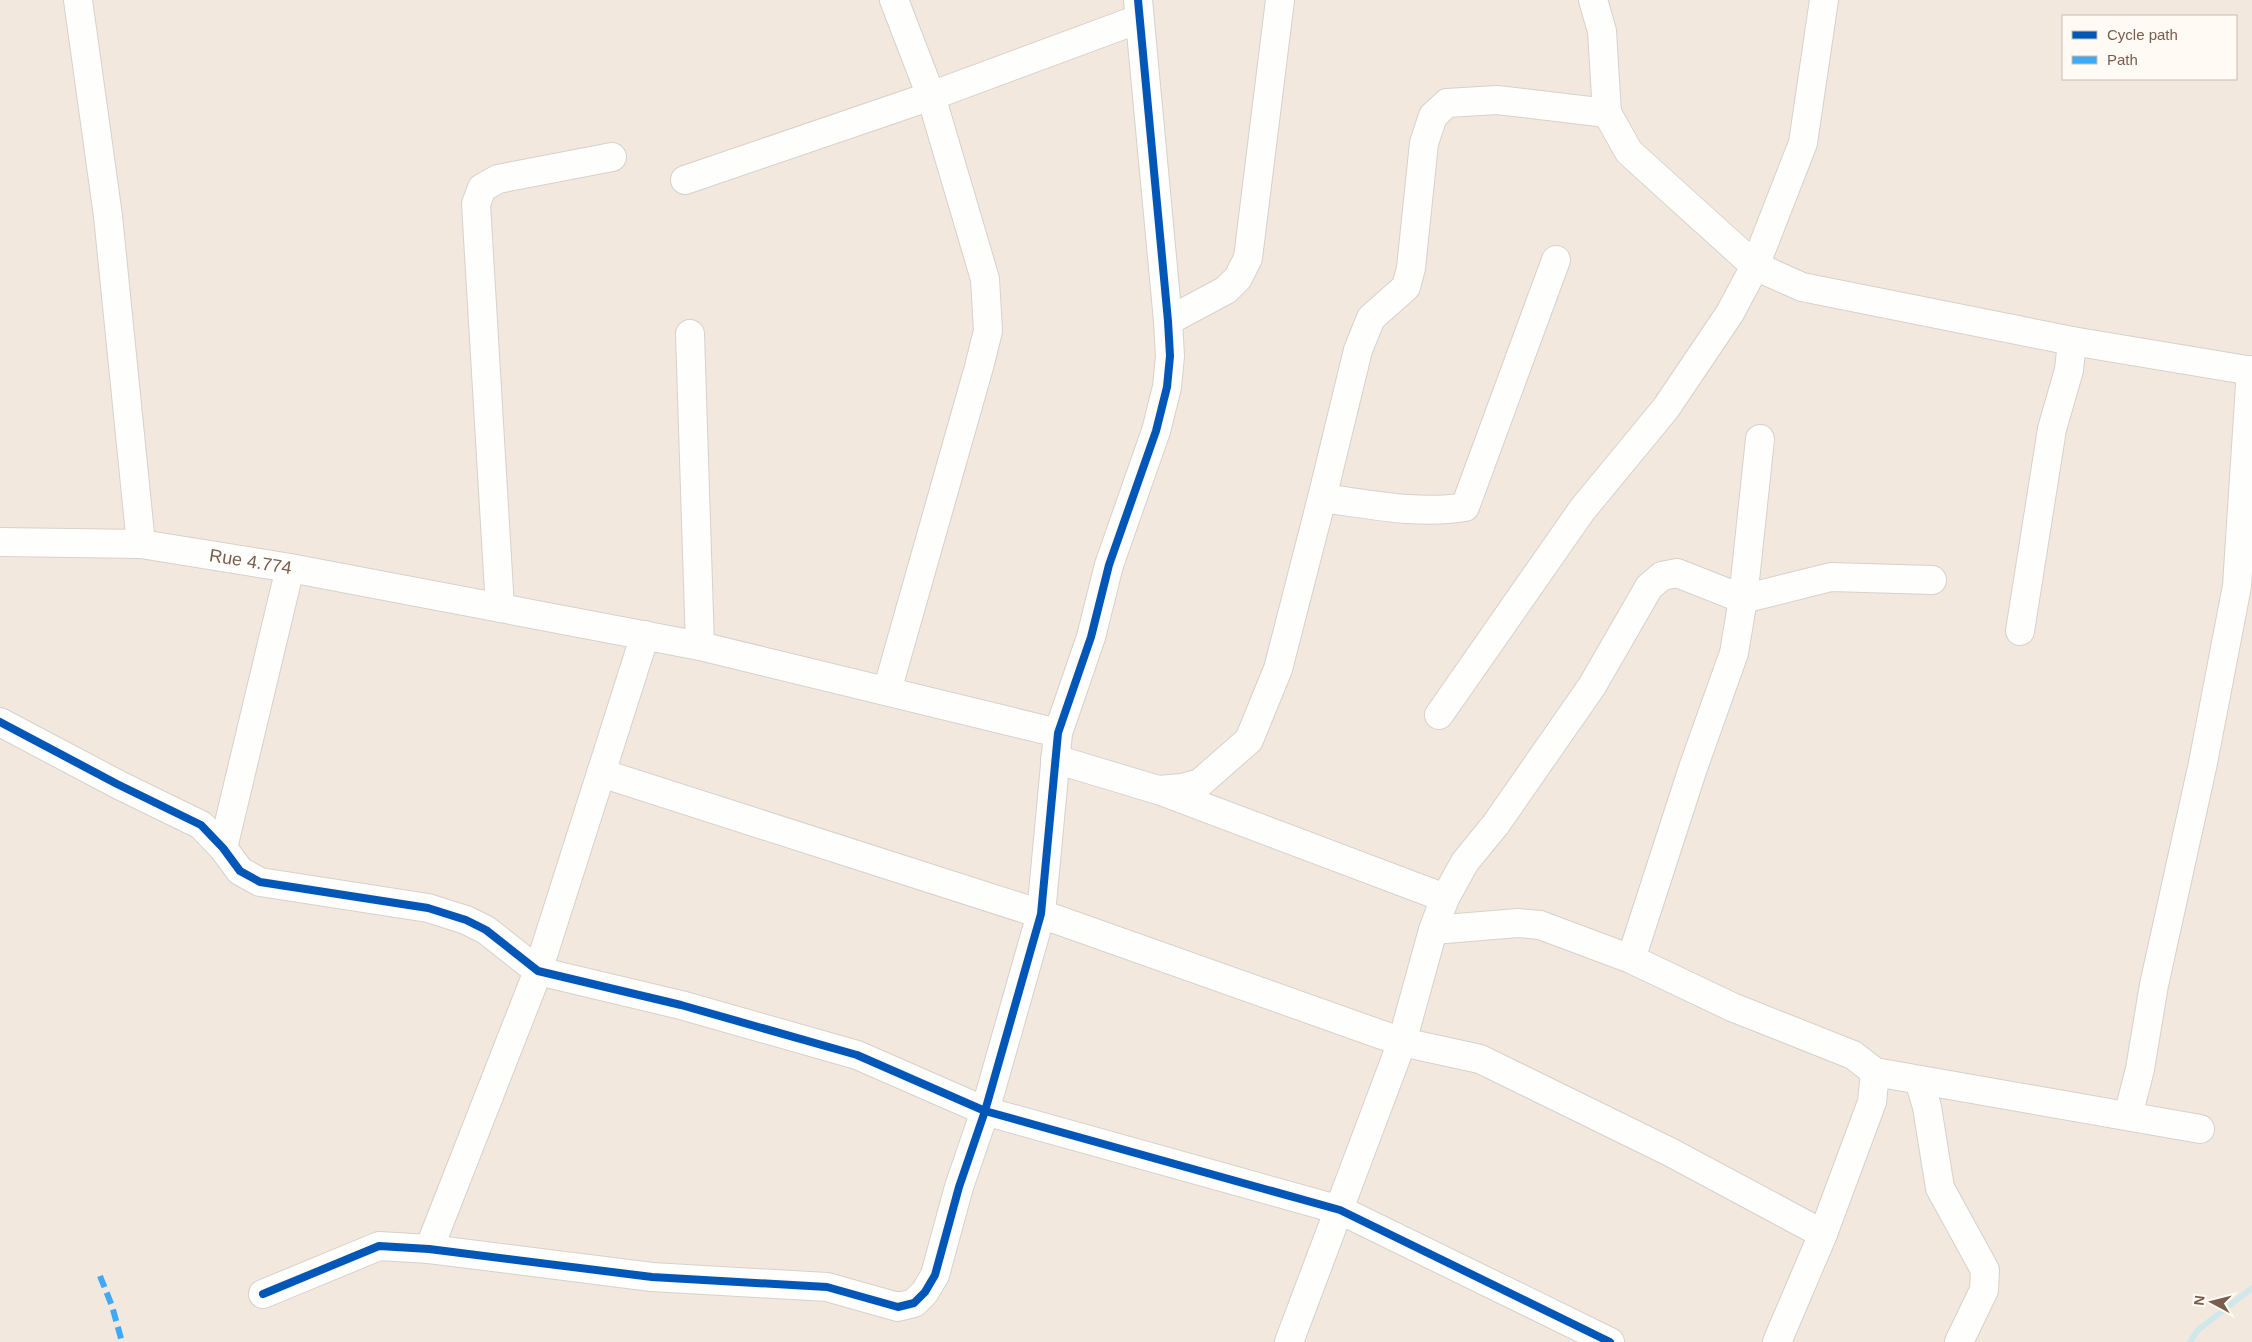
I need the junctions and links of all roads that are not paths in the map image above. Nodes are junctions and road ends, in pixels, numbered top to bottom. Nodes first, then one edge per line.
1 (78, 0) edge
2 (894, 0) edge
3 (1280, 0) edge
4 (1593, 0) edge
5 (1824, 0) edge
6 (1138, 9) edge
7 (931, 96) junction
8 (1607, 112) junction
9 (612, 157) dead end
10 (685, 180) dead end
11 (1556, 260) dead end
12 (1755, 266) junction
13 (1168, 322) junction
14 (690, 334) dead end
15 (2072, 341) junction
16 (2251, 370) edge
17 (1760, 439) dead end
18 (1322, 498) junction
19 (0, 542) edge
20 (141, 544) junction
21 (290, 568) junction
22 (1932, 580) dead end
23 (2245, 588) edge
24 (1744, 599) junction
25 (500, 608) junction
26 (2020, 631) dead end
27 (645, 635) junction
28 (700, 646) junction
29 (887, 691) junction
30 (1439, 715) dead end
31 (0, 722) edge
32 (1058, 733) junction
33 (1055, 759) junction
34 (601, 773) junction
35 (1158, 790) junction
36 (223, 848) junction
37 (1445, 898) junction
38 (1041, 914) junction
39 (1434, 930) junction
40 (1631, 959) junction
41 (538, 971) junction
42 (1402, 1042) junction
43 (1875, 1072) junction
44 (1919, 1080) junction
45 (985, 1112) junction
46 (2128, 1116) junction
47 (2200, 1129) dead end
48 (1340, 1210) junction
49 (1823, 1234) junction
50 (429, 1249) junction
51 (263, 1294) dead end
52 (1289, 1342) edge
53 (1610, 1342) edge
54 (1777, 1342) edge
55 (1959, 1342) edge

1 - 20 street
2 - 7 street
3 - 13 street
4 - 8 street
5 - 12 street
6 - 7 street
6 - 13 street
7 - 10 street
7 - 29 street
8 - 12 street
8 - 18 street
9 - 25 street
11 - 18 street
12 - 15 street
12 - 30 street
13 - 32 street
14 - 28 street
15 - 16 street
15 - 26 street
16 - 23 street
17 - 24 street
18 - 35 street
19 - 20 street, Rue 4.774
20 - 21 street, Rue 4.774
21 - 25 street, Rue 4.774
21 - 36 street
22 - 24 street
23 - 46 street
24 - 37 street
24 - 40 street
25 - 27 street, Rue 4.774
27 - 28 street, Rue 4.774
27 - 34 street
28 - 29 street, Rue 4.774
29 - 32 street, Rue 4.774
31 - 36 street
32 - 33 street
33 - 35 street
33 - 38 street
34 - 38 street
34 - 41 street
35 - 37 street
36 - 41 street
37 - 39 street
38 - 42 street
38 - 45 street
39 - 40 street
39 - 42 street
40 - 43 street
41 - 45 street
41 - 50 street
42 - 48 street
42 - 49 street
43 - 44 street
43 - 49 street
44 - 46 street
44 - 55 street
45 - 48 street
45 - 50 street
46 - 47 street
48 - 52 street
48 - 53 street
49 - 54 street
50 - 51 street

